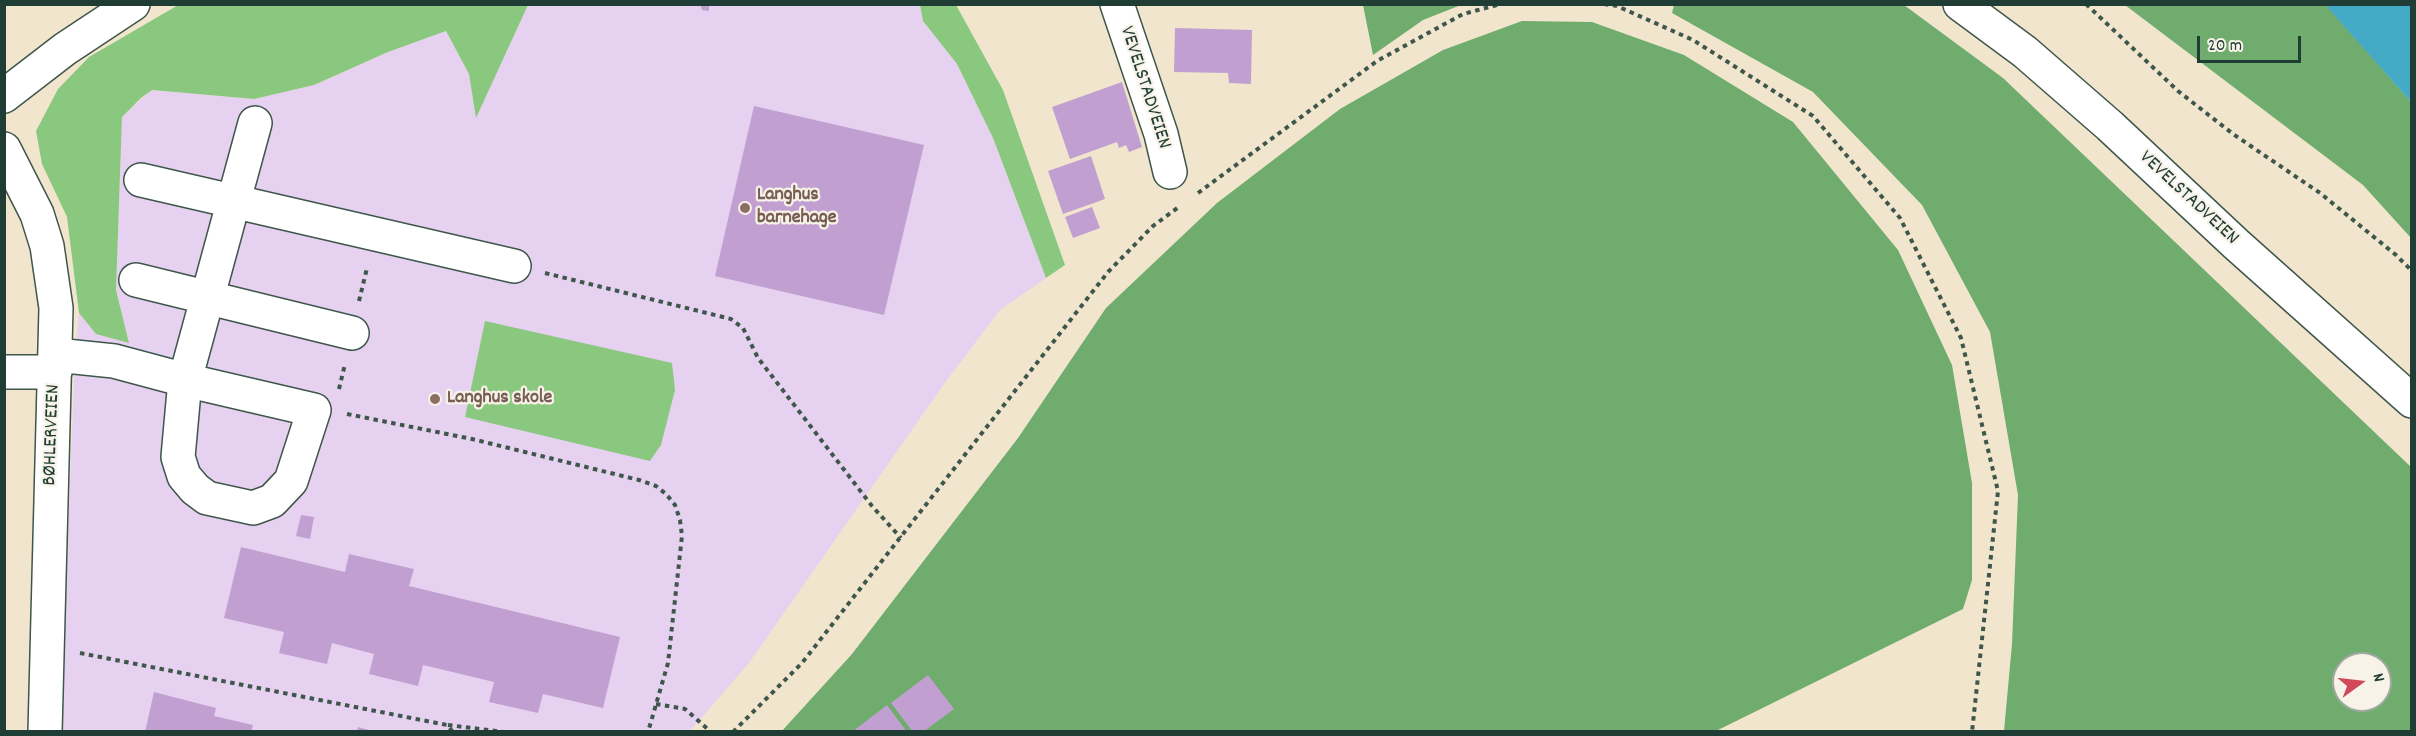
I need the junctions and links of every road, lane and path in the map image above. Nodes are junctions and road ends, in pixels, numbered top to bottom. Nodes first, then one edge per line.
1 (133, 4) edge
2 (1118, 4) edge
3 (1501, 4) edge
4 (1604, 4) edge
5 (1960, 4) edge
6 (2086, 4) edge
7 (1618, 5) edge
8 (4, 96) edge
9 (255, 123) dead end
10 (4, 149) edge
11 (1170, 172) dead end
12 (141, 180) dead end
13 (1191, 198) dead end
14 (233, 203) junction
15 (1181, 205) dead end
16 (514, 266) joint
17 (2412, 271) edge
18 (136, 280) dead end
19 (207, 298) junction
20 (352, 333) dead end
21 (56, 364) junction
22 (4, 372) edge
23 (185, 380) junction
24 (2412, 401) edge
25 (314, 410) junction
26 (901, 538) junction
27 (47, 647) junction
28 (656, 704) junction
29 (447, 725) junction
30 (45, 732) edge
31 (453, 732) edge
32 (504, 732) edge
33 (648, 732) edge
34 (711, 732) edge
35 (733, 732) edge
36 (1972, 732) edge

1 - 8 main road
2 - 11 main road, VEVELSTADVEIEN
3 - 13 path
4 - 7 path
5 - 24 main road, VEVELSTADVEIEN
6 - 17 path
7 - 36 path
9 - 14 main road
10 - 21 main road, BØHLERVEIEN
12 - 14 main road
14 - 16 main road
14 - 19 main road
15 - 26 path
16 - 26 path
18 - 19 main road
19 - 20 main road
19 - 23 main road
21 - 22 main road
21 - 23 main road
21 - 27 main road, BØHLERVEIEN
23 - 25 main road
23 - 25 main road
25 - 28 path
26 - 35 path
27 - 29 path
27 - 30 main road, BØHLERVEIEN
28 - 33 path
28 - 34 path
29 - 31 path
29 - 32 path

